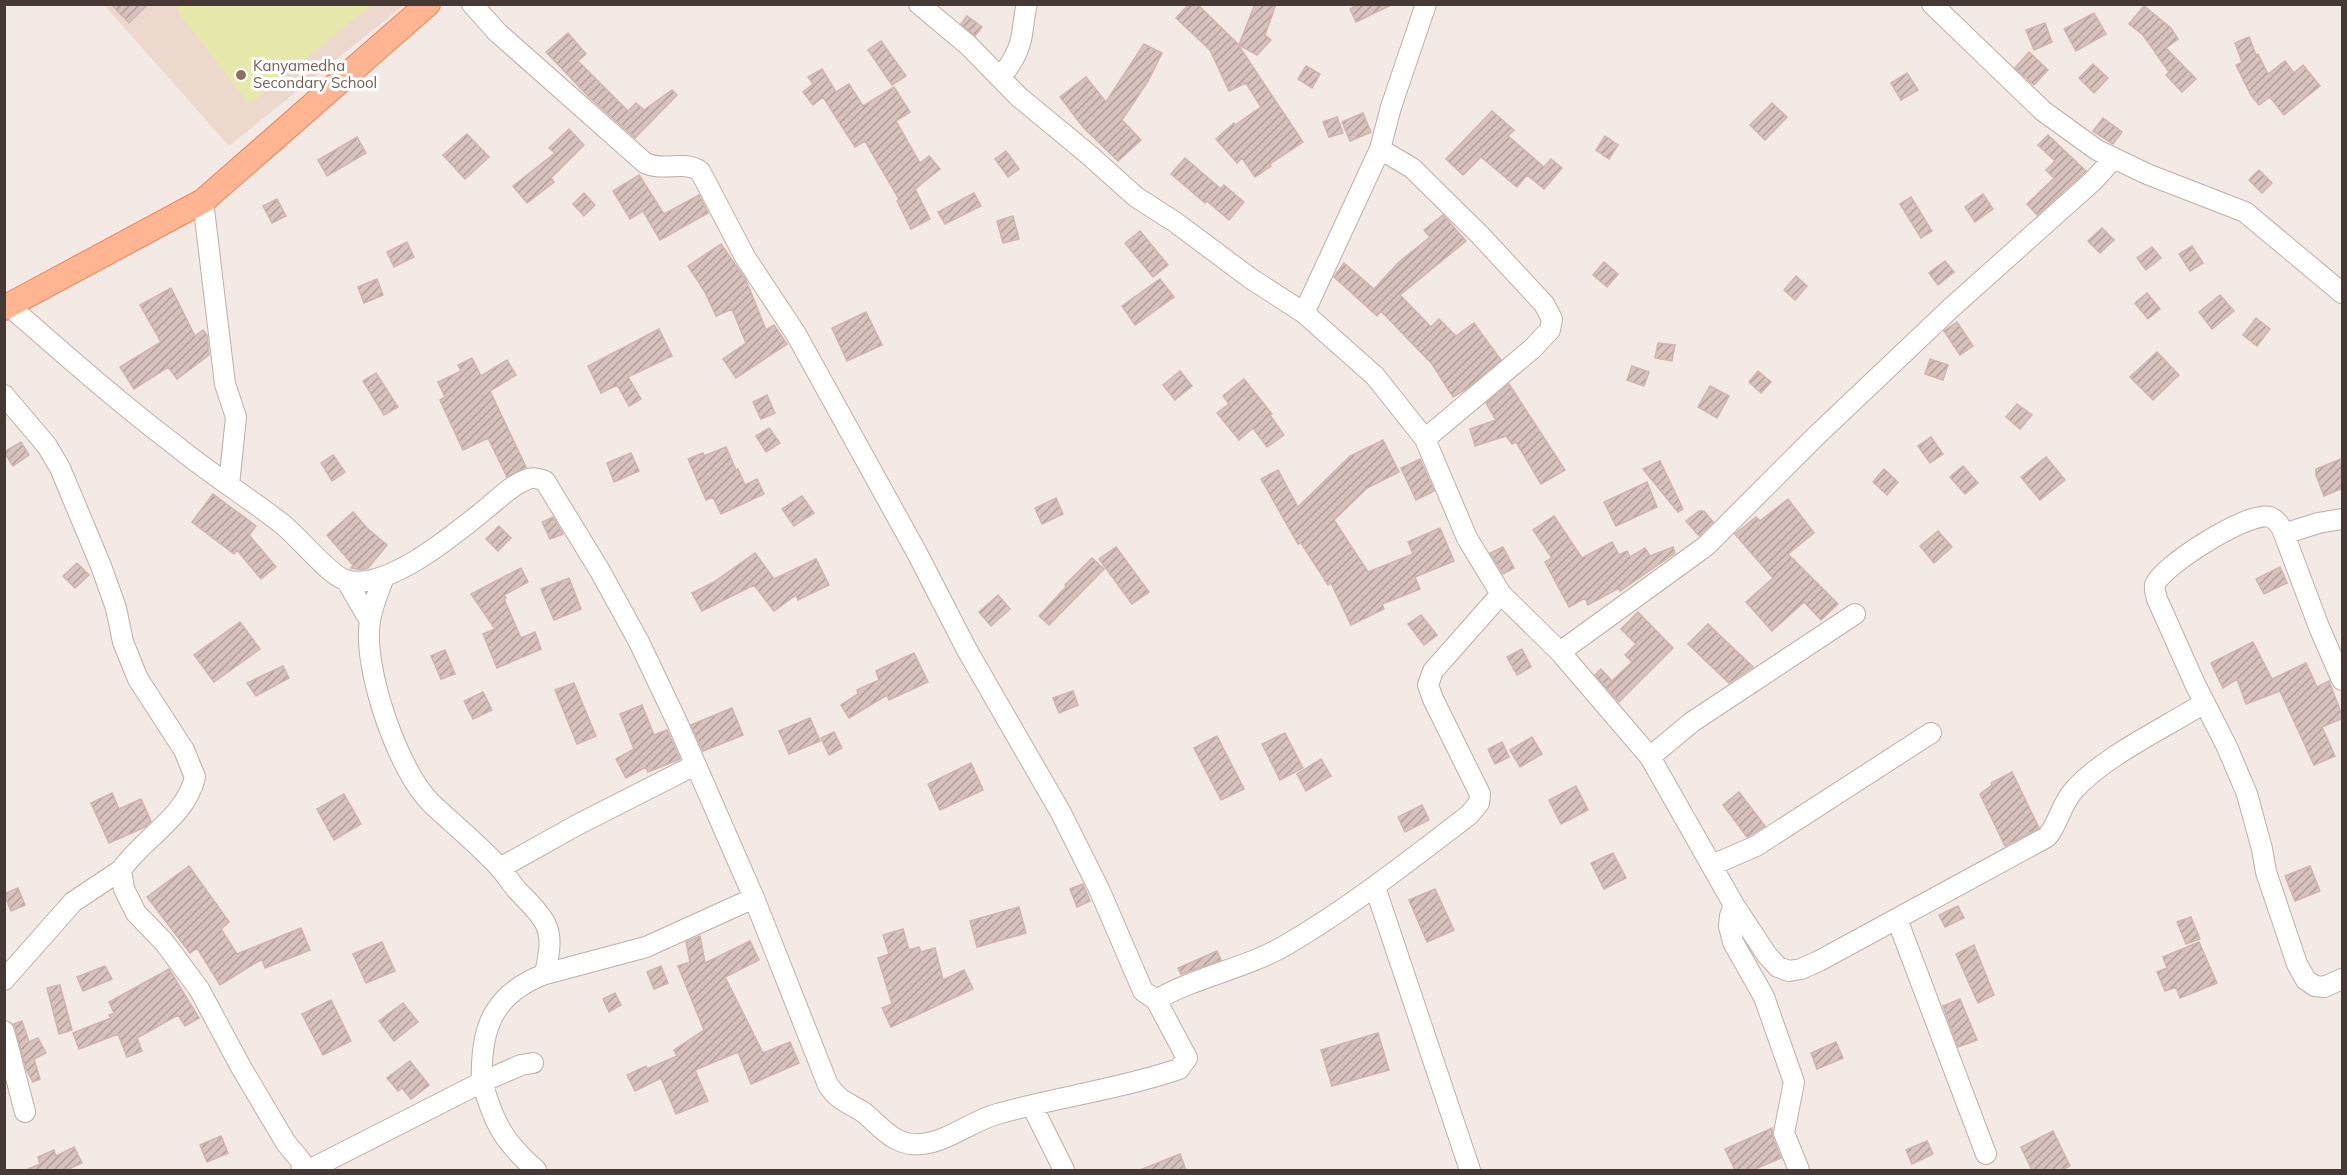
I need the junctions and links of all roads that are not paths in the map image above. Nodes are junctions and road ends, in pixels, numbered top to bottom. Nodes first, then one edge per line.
1 (428, 4) edge
2 (472, 4) edge
3 (919, 4) edge
4 (1028, 4) edge
5 (1426, 4) edge
6 (1932, 4) edge
7 (1001, 78) junction
8 (1380, 149) junction
9 (2114, 158) junction
10 (203, 201) junction
11 (2343, 293) edge
12 (6, 307) edge
13 (1304, 313) junction
14 (4, 395) edge
15 (1425, 440) junction
16 (229, 485) junction
17 (2343, 519) edge
18 (2284, 534) junction
19 (384, 577) junction
20 (346, 580) junction
21 (1501, 594) junction
22 (1855, 614) dead end
23 (370, 621) junction
24 (1560, 652) junction
25 (2343, 680) edge
26 (2204, 703) junction
27 (1931, 733) dead end
28 (1650, 757) junction
29 (695, 765) junction
30 (1712, 865) junction
31 (500, 868) junction
32 (121, 870) junction
33 (1375, 886) junction
34 (754, 898) junction
35 (1734, 905) junction
36 (1897, 918) junction
37 (545, 974) junction
38 (2343, 979) edge
39 (4, 980) edge
40 (1156, 1000) junction
41 (4, 1031) edge
42 (533, 1063) dead end
43 (483, 1082) junction
44 (1032, 1106) junction
45 (25, 1112) dead end
46 (1986, 1154) dead end
47 (302, 1170) edge
48 (309, 1170) edge
49 (536, 1170) edge
50 (1064, 1170) edge
51 (1470, 1170) edge
52 (1799, 1170) edge

1 - 10 main road
2 - 40 street
3 - 7 street
4 - 7 street
5 - 8 street
6 - 9 street
7 - 13 street
8 - 13 street
8 - 15 street
9 - 11 street
9 - 24 street
10 - 12 main road
10 - 16 street
12 - 16 street
13 - 15 street
14 - 32 street
15 - 21 street
16 - 20 street
17 - 18 street
18 - 25 street
18 - 26 street
19 - 20 street
19 - 23 street
19 - 29 street
20 - 23 street
21 - 24 street
21 - 33 street
22 - 28 street
23 - 31 street
24 - 28 street
26 - 36 street
26 - 38 street
27 - 30 street
28 - 30 street
29 - 31 street
29 - 34 street
30 - 35 street
31 - 37 street
32 - 39 street
32 - 47 street
33 - 40 street
33 - 51 street
34 - 37 street
34 - 44 street
35 - 36 street
35 - 52 street
36 - 46 street
37 - 43 street
40 - 44 street
41 - 45 street
42 - 43 street
43 - 48 street
43 - 49 street
44 - 50 street

